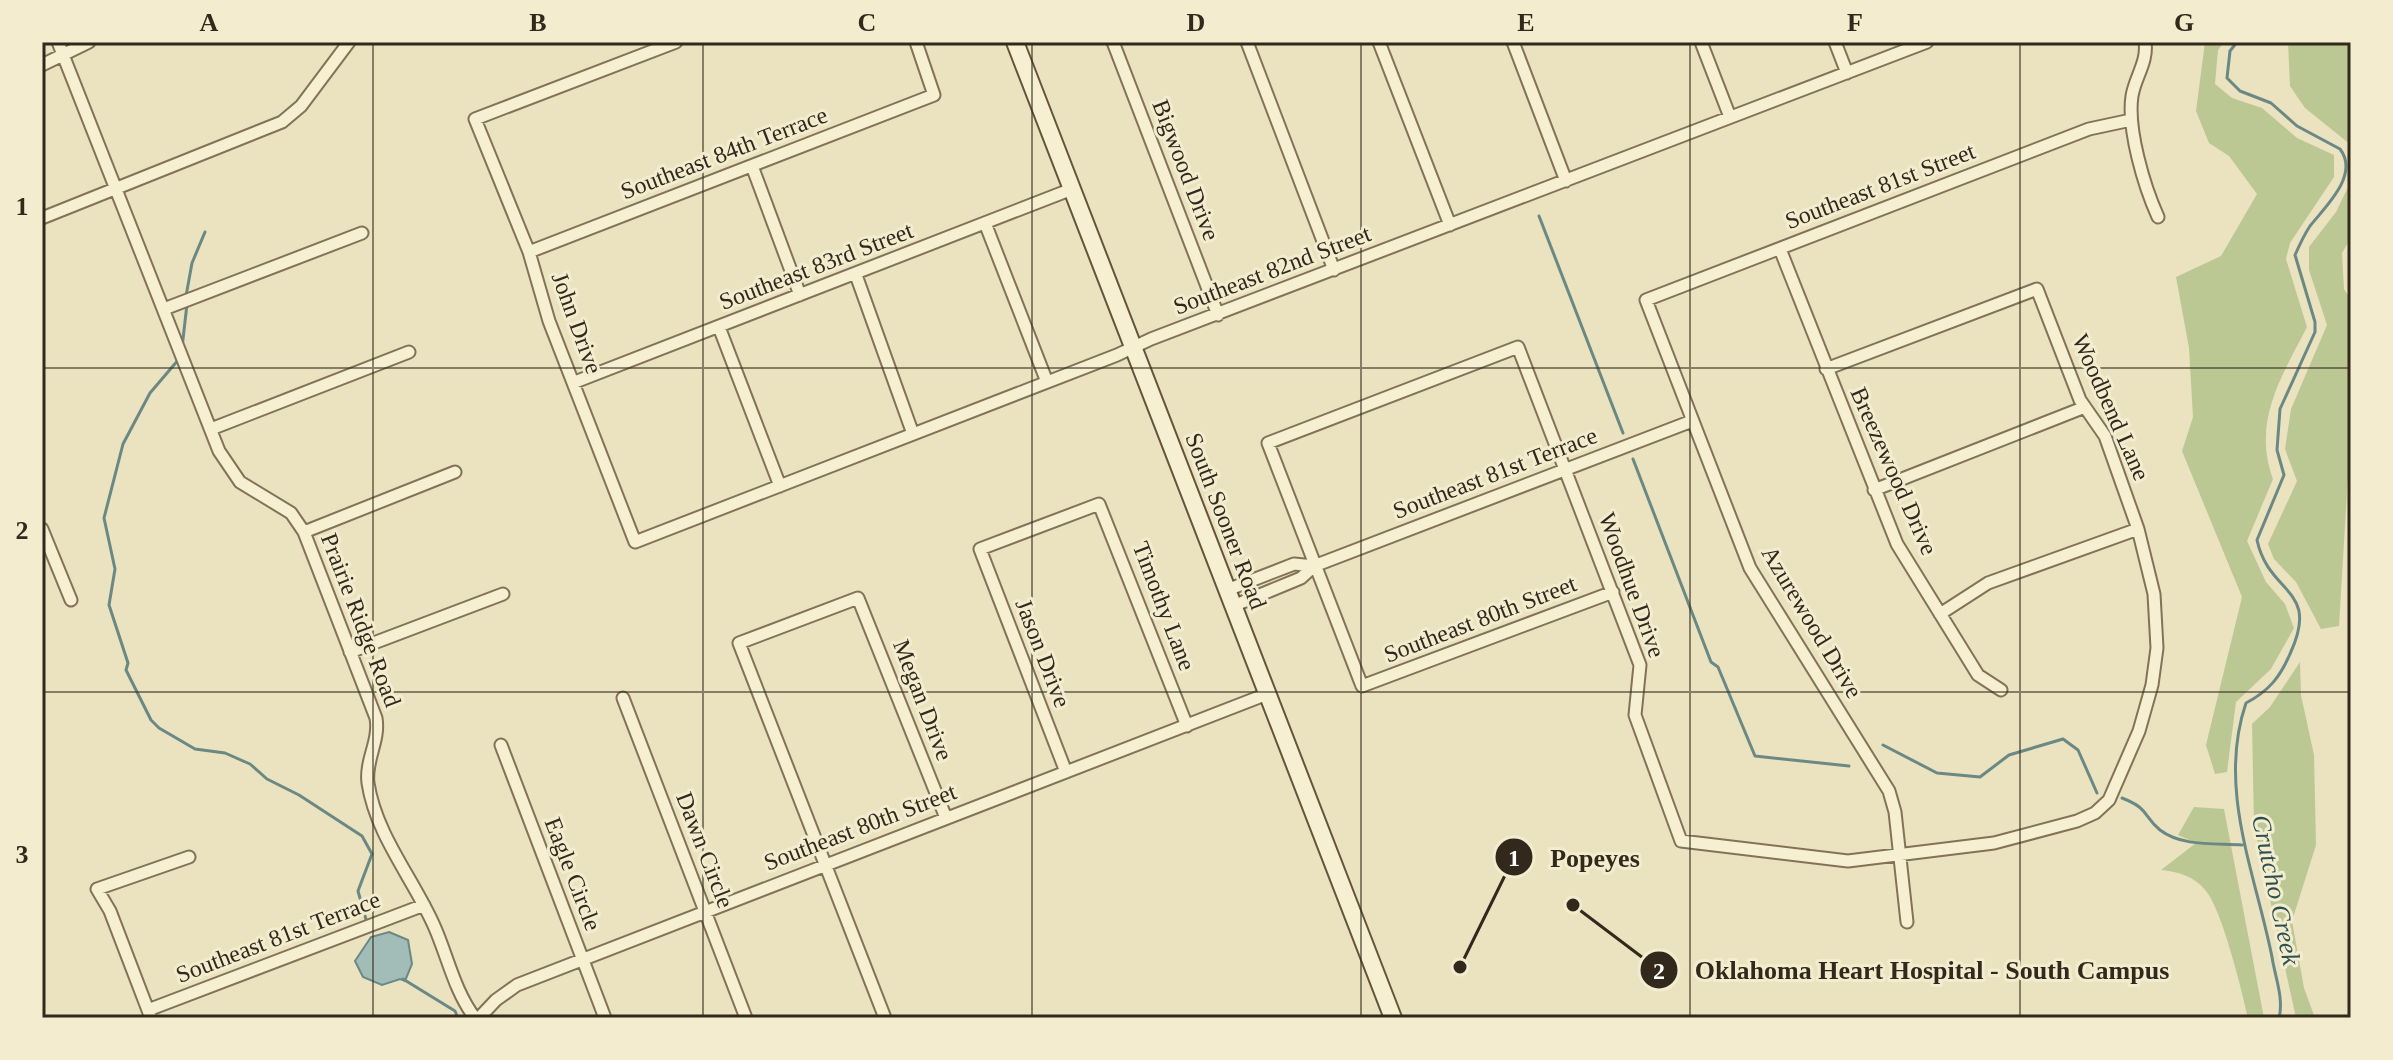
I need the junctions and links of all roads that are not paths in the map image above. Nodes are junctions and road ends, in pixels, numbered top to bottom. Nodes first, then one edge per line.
1 (58, 42) edge
2 (89, 42) edge
3 (349, 42) edge
4 (676, 42) edge
5 (916, 42) edge
6 (1015, 42) edge
7 (1113, 42) edge
8 (1247, 42) edge
9 (1379, 42) edge
10 (1513, 42) edge
11 (1701, 42) edge
12 (1835, 42) edge
13 (1927, 42) edge
14 (2145, 42) edge
15 (63, 56) junction
16 (42, 65) edge
17 (1847, 73) junction
18 (1730, 117) junction
19 (2131, 120) junction
20 (752, 166) junction
21 (1566, 181) junction
22 (1072, 189) junction
23 (117, 190) junction
24 (2158, 217) dead end
25 (42, 218) edge
26 (985, 223) junction
27 (1450, 225) junction
28 (362, 233) dead end
29 (1780, 249) junction
30 (529, 252) junction
31 (1334, 270) junction
32 (856, 275) junction
33 (800, 295) junction
34 (1646, 300) joint
35 (164, 309) junction
36 (1218, 315) junction
37 (719, 327) junction
38 (1134, 347) junction
39 (409, 352) dead end
40 (1826, 369) junction
41 (575, 382) junction
42 (1047, 382) junction
43 (2085, 407) junction
44 (1692, 421) junction
45 (211, 429) junction
46 (913, 434) junction
47 (1565, 470) junction
48 (455, 472) dead end
49 (780, 486) junction
50 (1874, 490) junction
51 (42, 529) edge
52 (2138, 529) junction
53 (304, 532) junction
54 (635, 542) joint
55 (980, 549) joint
56 (1314, 566) junction
57 (1613, 592) junction
58 (503, 594) dead end
59 (1230, 598) junction
60 (71, 600) dead end
61 (1940, 614) junction
62 (350, 652) junction
63 (2001, 690) dead end
64 (1267, 694) junction
65 (623, 698) dead end
66 (1187, 726) junction
67 (501, 745) dead end
68 (1066, 772) junction
69 (946, 818) junction
70 (1681, 841) joint
71 (1900, 855) junction
72 (189, 857) dead end
73 (825, 864) junction
74 (424, 905) junction
75 (705, 911) junction
76 (1907, 922) dead end
77 (582, 960) junction
78 (150, 1014) edge
79 (477, 1018) edge
80 (605, 1018) edge
81 (746, 1018) edge
82 (885, 1018) edge
83 (1393, 1018) edge

1 - 15 street, Prairie Ridge Road
2 - 15 street
3 - 23 street
4 - 30 street, John Drive
5 - 20 street, Southeast 84th Terrace
6 - 22 main road, South Sooner Road
7 - 36 street, Bigwood Drive
8 - 31 street
9 - 27 street
10 - 21 street
11 - 18 street
12 - 17 street
13 - 17 street, Southeast 82nd Street
14 - 19 street
15 - 16 street
15 - 23 street, Prairie Ridge Road
17 - 18 street, Southeast 82nd Street
18 - 21 street, Southeast 82nd Street
19 - 24 street
19 - 29 street, Southeast 81st Street
20 - 30 street, Southeast 84th Terrace
20 - 33 street
21 - 27 street, Southeast 82nd Street
22 - 26 street, Southeast 83rd Street
22 - 38 main road, South Sooner Road
23 - 25 street
23 - 35 street, Prairie Ridge Road
26 - 32 street, Southeast 83rd Street
26 - 42 street
27 - 31 street, Southeast 82nd Street
28 - 35 street
29 - 34 street, Southeast 81st Street
29 - 40 street, Breezewood Drive
30 - 41 street, John Drive
31 - 36 street, Southeast 82nd Street
32 - 33 street, Southeast 83rd Street
32 - 46 street
33 - 37 street, Southeast 83rd Street
34 - 44 street, Azurewood Drive
35 - 45 street, Prairie Ridge Road
36 - 38 street, Southeast 82nd Street
37 - 41 street, Southeast 83rd Street
37 - 49 street
38 - 42 street, Southeast 82nd Street
38 - 59 main road, South Sooner Road
39 - 45 street
40 - 43 street, Woodbend Lane
40 - 50 street, Breezewood Drive
41 - 54 street, John Drive
42 - 46 street, Southeast 82nd Street
43 - 50 street
43 - 52 street, Woodbend Lane
44 - 47 street, Southeast 81st Terrace
44 - 71 street, Azurewood Drive
45 - 53 street, Prairie Ridge Road
46 - 49 street, Southeast 82nd Street
47 - 56 street, Southeast 81st Terrace
47 - 56 street, Woodhue Drive
47 - 57 street, Woodhue Drive
48 - 53 street
49 - 54 street, Southeast 82nd Street
50 - 61 street, Breezewood Drive
51 - 60 street
52 - 61 street
52 - 71 street, Woodbend Lane
53 - 62 street, Prairie Ridge Road
55 - 66 street, Timothy Lane
55 - 68 street, Jason Drive
56 - 57 street, Southeast 80th Street
56 - 59 street, Southeast 81st Terrace
57 - 70 street, Woodhue Drive
58 - 62 street
59 - 64 main road, South Sooner Road
61 - 63 street, Breezewood Drive
62 - 74 street, Prairie Ridge Road
64 - 66 street, Southeast 80th Street
64 - 83 main road, South Sooner Road
65 - 75 street, Dawn Circle
66 - 68 street, Southeast 80th Street
67 - 77 street, Eagle Circle
68 - 69 street, Southeast 80th Street
69 - 73 street, Southeast 80th Street
69 - 73 street, Megan Drive
70 - 71 street, Woodbend Lane
71 - 76 street, Azurewood Drive
72 - 78 street
73 - 75 street, Southeast 80th Street
73 - 82 street
74 - 78 street, Southeast 81st Terrace
74 - 79 street, Prairie Ridge Road
75 - 77 street, Southeast 80th Street
75 - 81 street, Dawn Circle
77 - 79 street, Southeast 80th Street
77 - 80 street, Eagle Circle

